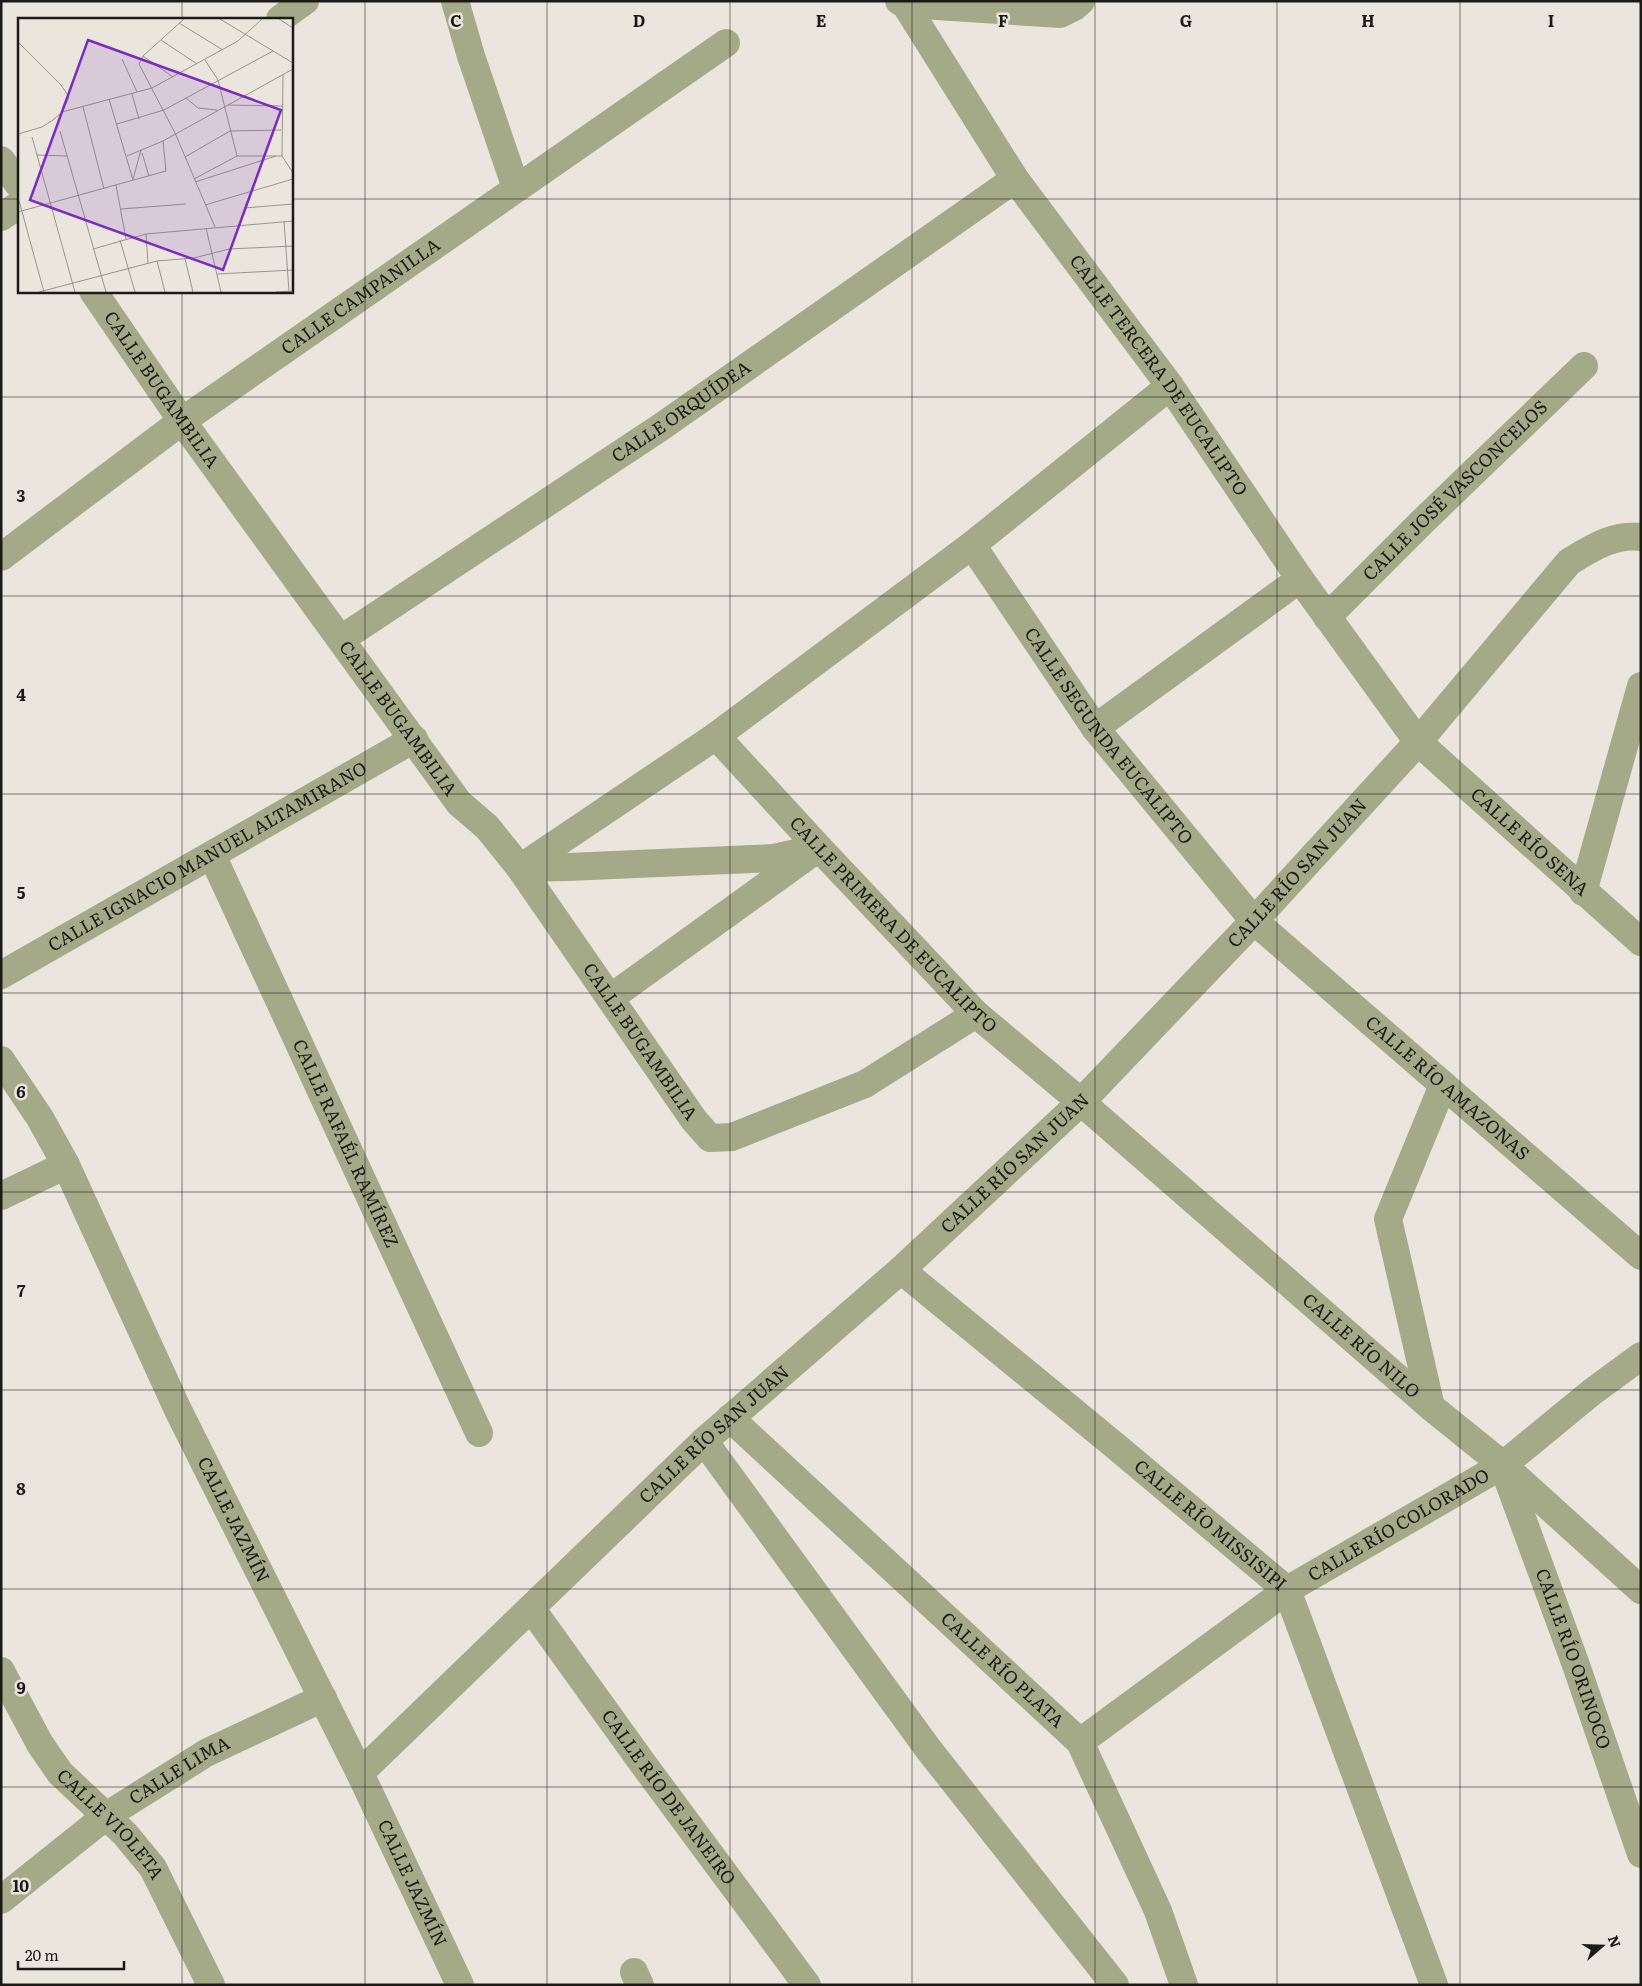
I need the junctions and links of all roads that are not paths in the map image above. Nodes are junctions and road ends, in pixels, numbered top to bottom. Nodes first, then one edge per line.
1 (305, 1) edge
2 (455, 1) edge
3 (1081, 1) edge
4 (902, 3) edge
5 (281, 18) edge
6 (726, 43) dead end
7 (1, 160) edge
8 (1015, 179) junction
9 (18, 184) edge
10 (516, 188) junction
11 (18, 206) edge
12 (1, 217) edge
13 (93, 292) edge
14 (1584, 366) dead end
15 (1170, 386) junction
16 (182, 421) junction
17 (1640, 537) edge
18 (972, 545) junction
19 (1, 557) edge
20 (1300, 578) junction
21 (1327, 617) junction
22 (341, 640) junction
23 (1641, 686) edge
24 (1095, 728) junction
25 (716, 736) junction
26 (414, 740) junction
27 (1418, 742) junction
28 (819, 848) junction
29 (212, 855) junction
30 (520, 868) junction
31 (1583, 892) junction
32 (1254, 921) junction
33 (1641, 942) edge
34 (1, 975) edge
35 (610, 998) junction
36 (976, 1014) junction
37 (1, 1060) edge
38 (1443, 1085) junction
39 (1081, 1102) junction
40 (66, 1165) junction
41 (1, 1196) edge
42 (1641, 1256) edge
43 (901, 1270) junction
44 (1641, 1356) edge
45 (1431, 1407) junction
46 (730, 1418) junction
47 (479, 1432) dead end
48 (704, 1441) junction
49 (1503, 1465) junction
50 (1288, 1590) junction
51 (1641, 1590) edge
52 (531, 1608) junction
53 (1, 1671) edge
54 (323, 1698) junction
55 (1080, 1742) junction
56 (360, 1773) junction
57 (106, 1816) junction
58 (1641, 1854) edge
59 (1, 1900) edge
60 (211, 1985) edge
61 (460, 1985) edge
62 (807, 1985) edge
63 (1115, 1985) edge
64 (1184, 1985) edge
65 (1434, 1985) edge

1 - 5 street
2 - 10 street
3 - 4 street
4 - 8 street, CALLE TERCERA DE EUCALIPTO
6 - 10 street, CALLE CAMPANILLA
7 - 9 street
8 - 15 street, CALLE TERCERA DE EUCALIPTO
8 - 22 street, CALLE ORQUÍDEA
10 - 16 street, CALLE CAMPANILLA
11 - 12 street
13 - 16 street, CALLE BUGAMBILIA
14 - 21 street, CALLE JOSÉ VASCONCELOS
15 - 18 street
15 - 20 street, CALLE TERCERA DE EUCALIPTO
16 - 19 street, CALLE CAMPANILLA
16 - 22 street, CALLE BUGAMBILIA
17 - 27 street, CALLE RÍO SAN JUAN
18 - 24 street, CALLE SEGUNDA EUCALIPTO
18 - 25 street
20 - 21 street, CALLE TERCERA DE EUCALIPTO
20 - 24 street
21 - 27 street, CALLE TERCERA DE EUCALIPTO
22 - 26 street, CALLE BUGAMBILIA
23 - 31 street
24 - 32 street, CALLE SEGUNDA EUCALIPTO
25 - 28 street, CALLE PRIMERA DE EUCALIPTO
25 - 30 street
26 - 29 street, CALLE IGNACIO MANUEL ALTAMIRANO
26 - 30 street, CALLE BUGAMBILIA
27 - 31 street, CALLE RÍO SENA
27 - 32 street, CALLE RÍO SAN JUAN
28 - 30 street
28 - 35 street
28 - 36 street, CALLE PRIMERA DE EUCALIPTO
29 - 34 street, CALLE IGNACIO MANUEL ALTAMIRANO
29 - 47 street, CALLE RAFAÉL RAMÍREZ
30 - 35 street, CALLE BUGAMBILIA
31 - 33 street, CALLE RÍO SENA
32 - 38 street, CALLE RÍO AMAZONAS
32 - 39 street, CALLE RÍO SAN JUAN
35 - 36 street, CALLE BUGAMBILIA
36 - 39 street, CALLE PRIMERA DE EUCALIPTO
37 - 40 street, CALLE JAZMÍN
38 - 42 street, CALLE RÍO AMAZONAS
38 - 45 street
39 - 43 street, CALLE RÍO SAN JUAN
39 - 45 street, CALLE RÍO NILO
40 - 41 street
40 - 54 street, CALLE JAZMÍN
43 - 46 street, CALLE RÍO SAN JUAN
43 - 50 street, CALLE RÍO MISSISIPI
44 - 49 street, CALLE RÍO COLORADO
45 - 49 street, CALLE RÍO NILO
46 - 48 street, CALLE RÍO SAN JUAN
46 - 55 street, CALLE RÍO PLATA
48 - 52 street, CALLE RÍO SAN JUAN
48 - 63 street
49 - 50 street, CALLE RÍO COLORADO
49 - 51 street, CALLE RÍO NILO
49 - 58 street, CALLE RÍO ORINOCO
50 - 55 street, CALLE RÍO COLORADO
50 - 65 street, CALLE RÍO MISSISIPI
52 - 56 street, CALLE RÍO SAN JUAN
52 - 62 street, CALLE RÍO DE JANEIRO
53 - 57 street, CALLE VIOLETA
54 - 56 street, CALLE JAZMÍN
54 - 57 street, CALLE LIMA
55 - 64 street, CALLE RÍO PLATA
56 - 61 street, CALLE JAZMÍN
57 - 59 street, CALLE LIMA
57 - 60 street, CALLE VIOLETA

